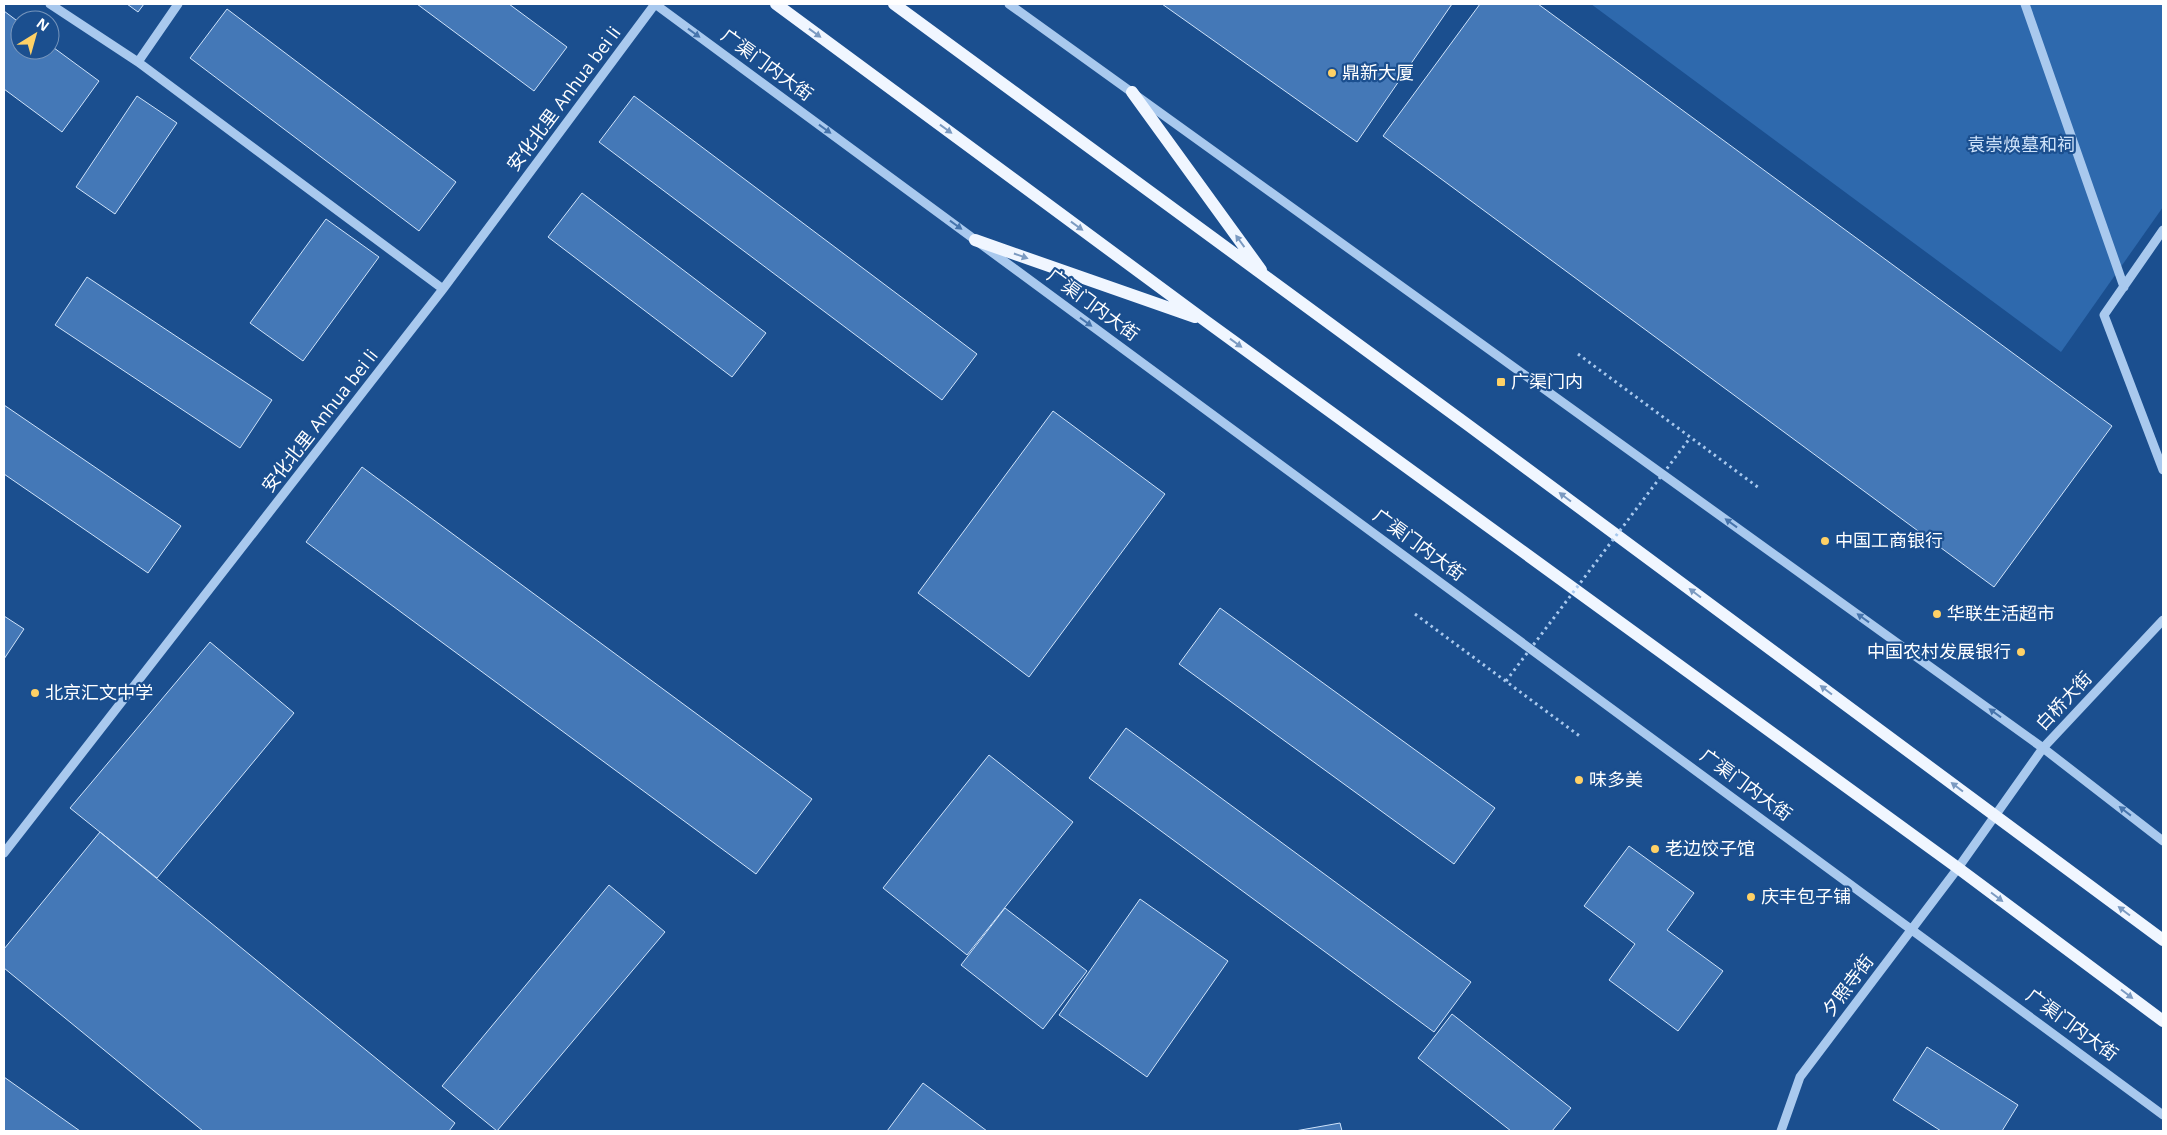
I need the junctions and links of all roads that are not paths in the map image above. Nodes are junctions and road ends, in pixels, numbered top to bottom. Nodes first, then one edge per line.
1 (50, 4) edge
2 (178, 4) edge
3 (655, 4) edge
4 (776, 4) edge
5 (894, 4) edge
6 (1009, 4) edge
7 (2025, 4) edge
8 (138, 62) junction
9 (1132, 92) junction
10 (2163, 230) edge
11 (976, 240) junction
12 (1268, 280) junction
13 (2124, 287) junction
14 (443, 289) junction
15 (1206, 322) junction
16 (2163, 470) edge
17 (2163, 620) edge
18 (2043, 748) junction
19 (1997, 814) junction
20 (2163, 841) edge
21 (4, 853) edge
22 (1958, 868) junction
23 (1911, 929) junction
24 (2163, 940) edge
25 (2163, 1021) edge
26 (2163, 1115) edge
27 (1781, 1131) edge

1 - 8 street
2 - 8 street
3 -> 11 street, 广渠门内大街
3 - 14 street, 安化北里 Anhua bei li
4 -> 15 main road
5 - 12 main road
6 - 9 street
7 - 13 street
8 - 14 street
12 -> 9 main road
18 -> 9 street
10 - 13 street
11 -> 15 main road
11 -> 23 street, 广渠门内大街
19 -> 12 main road
13 - 16 street
14 - 21 street, 安化北里 Anhua bei li
15 -> 22 main road
17 - 18 street, 白桥大街
18 - 19 street, 白桥大街
20 -> 18 street
19 - 22 street, 白桥大街
24 -> 19 main road
22 - 23 street, 夕照寺街
22 -> 25 main road
23 - 26 street, 广渠门内大街
23 - 27 street, 夕照寺街

